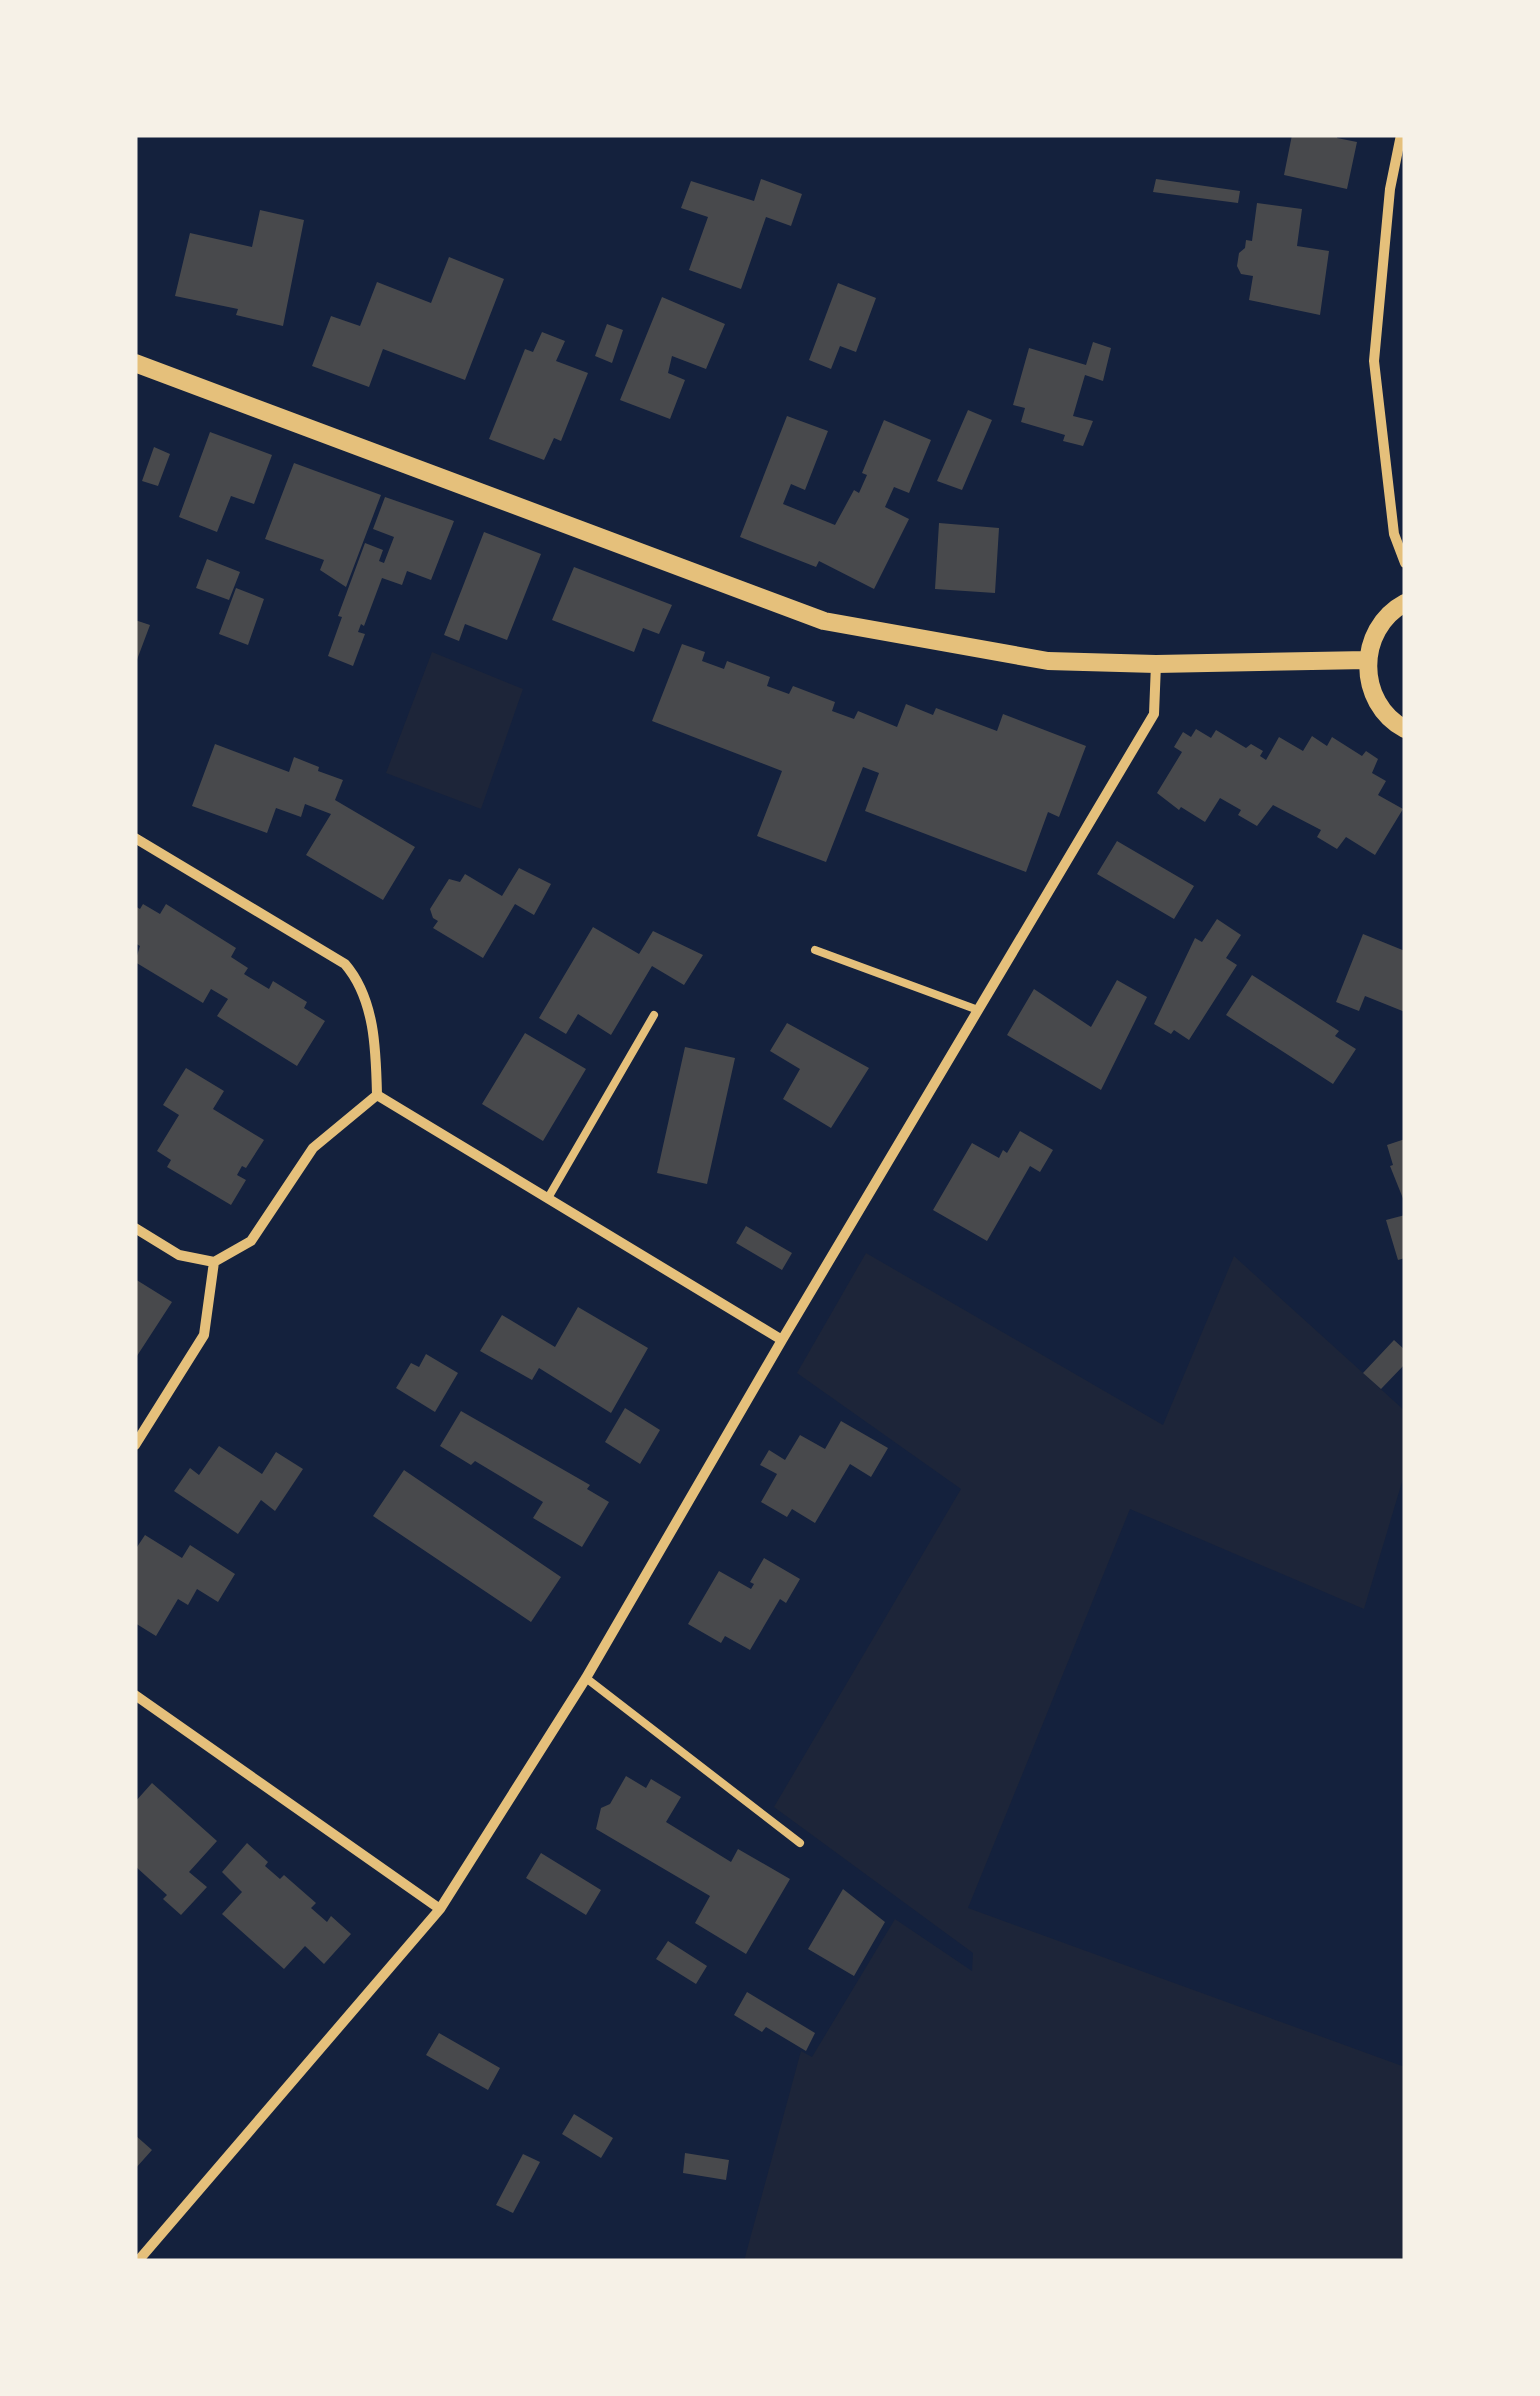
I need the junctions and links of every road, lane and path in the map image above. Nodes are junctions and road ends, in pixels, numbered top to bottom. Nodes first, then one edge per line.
1 (1401, 135) edge
2 (135, 363) edge
3 (1405, 563) edge
4 (1405, 603) edge
5 (1367, 660) junction
6 (1156, 664) junction
7 (1405, 729) edge
8 (135, 838) edge
9 (815, 950) dead end
10 (978, 1010) junction
11 (654, 1014) dead end
12 (377, 1095) junction
13 (548, 1198) junction
14 (135, 1228) edge
15 (214, 1262) junction
16 (782, 1340) junction
17 (135, 1445) edge
18 (586, 1678) junction
19 (135, 1695) edge
20 (800, 1844) dead end
21 (440, 1909) junction
22 (138, 2261) edge

1 - 3 street
2 - 6 street
4 - 5 street
5 - 6 street
5 - 7 street
6 - 10 street
8 - 12 street
9 - 10 lane
10 - 16 street
11 - 13 lane
12 - 13 street
12 - 15 street
13 - 16 street
14 - 15 street
15 - 17 street
16 - 18 street
18 - 20 lane
18 - 21 street
19 - 21 street
21 - 22 street

